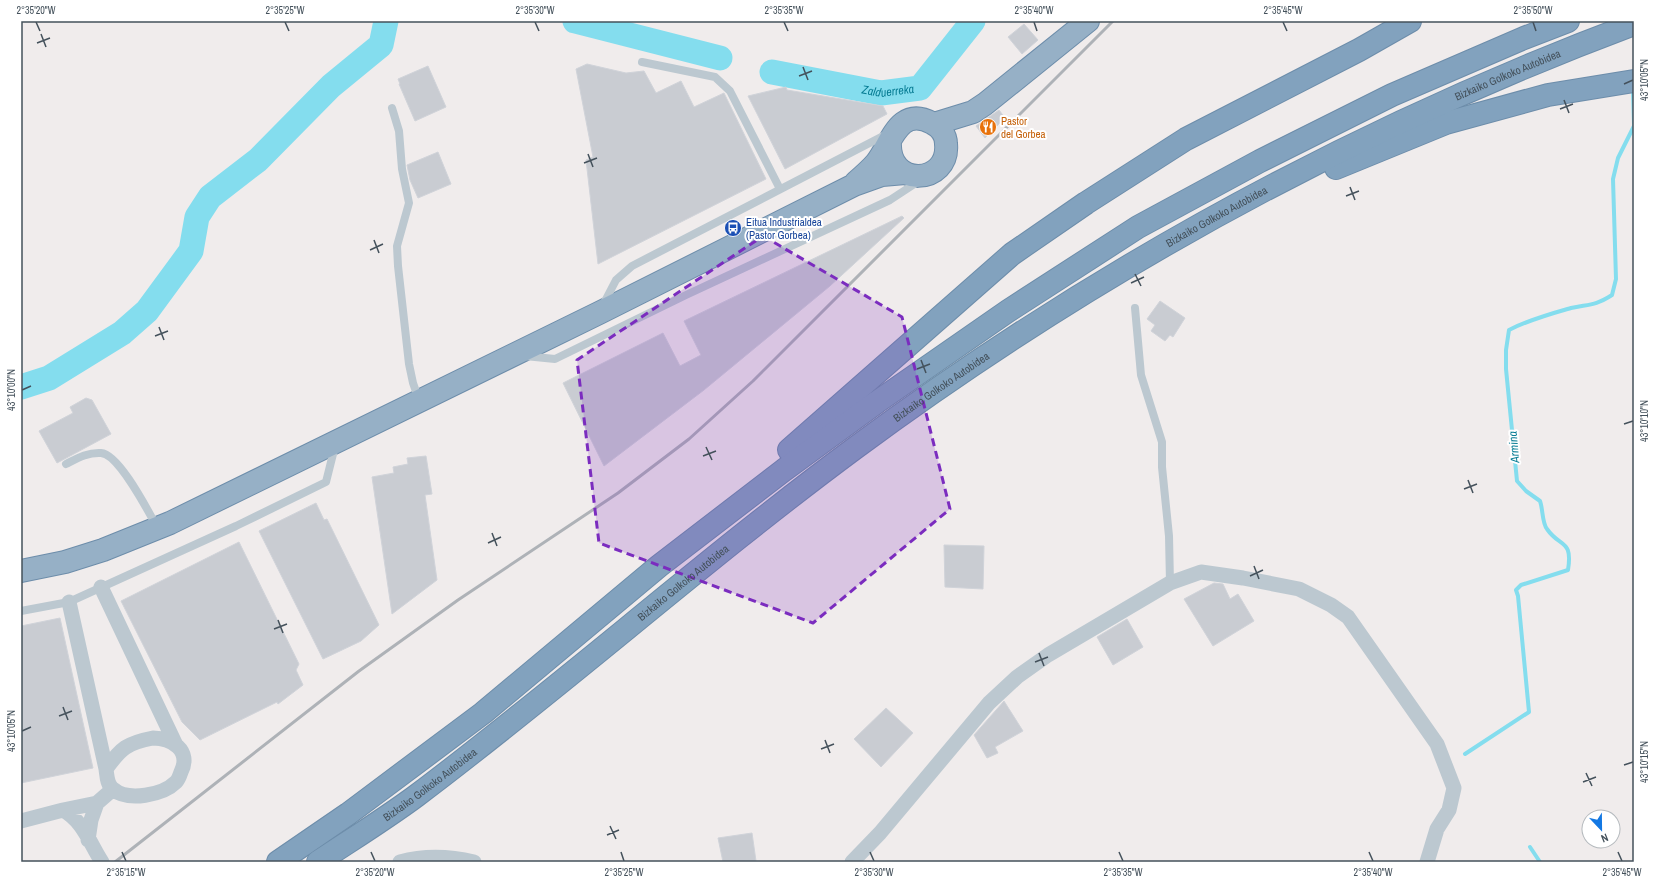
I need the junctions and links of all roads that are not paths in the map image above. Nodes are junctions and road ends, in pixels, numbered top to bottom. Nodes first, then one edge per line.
1 (1088, 21) edge
2 (1410, 21) edge
3 (1568, 21) edge
4 (1634, 24) edge
5 (642, 62) dead end
6 (1634, 81) edge
7 (392, 108) dead end
8 (973, 112) junction
9 (934, 124) junction
10 (892, 136) junction
11 (947, 150) junction
12 (905, 174) junction
13 (929, 174) junction
14 (854, 184) junction
15 (780, 189) junction
16 (1266, 190) junction
17 (1134, 308) dead end
18 (599, 313) junction
19 (514, 355) junction
20 (420, 401) junction
21 (336, 442) junction
22 (66, 464) dead end
23 (157, 528) junction
24 (660, 566) junction
25 (21, 571) edge
26 (1170, 583) junction
27 (101, 587) junction
28 (69, 602) junction
29 (21, 611) edge
30 (175, 743) junction
31 (106, 769) junction
32 (112, 789) junction
33 (97, 803) junction
34 (62, 810) junction
35 (21, 822) edge
36 (88, 841) junction
37 (102, 862) edge
38 (278, 862) edge
39 (318, 862) edge
40 (400, 862) edge
41 (474, 862) edge
42 (852, 862) edge
43 (1427, 862) edge

1 - 8 highway
2 - 24 highway
3 - 24 highway
4 - 16 highway, Bizkaiko Golkoko Autobidea
5 - 15 lane
6 - 16 highway
7 - 20 lane
8 - 9 highway
8 - 11 highway
9 - 10 highway
9 - 11 highway
10 - 12 highway
10 - 14 highway
10 - 15 lane
11 - 13 highway
12 - 13 highway
12 - 14 highway
13 - 19 lane
14 - 18 highway
15 - 18 lane
16 - 39 highway, Bizkaiko Golkoko Autobidea
17 - 26 lane
18 - 19 highway
19 - 20 highway
20 - 21 highway
21 - 23 highway
21 - 27 lane
22 - 23 lane
23 - 25 highway
24 - 38 highway
26 - 42 street
26 - 43 street
27 - 28 lane
27 - 30 street
28 - 29 lane
28 - 31 street
30 - 31 street
30 - 32 street
31 - 32 street
32 - 33 street
33 - 34 street
33 - 36 street
34 - 35 street
34 - 36 street
36 - 37 street
40 - 41 street

